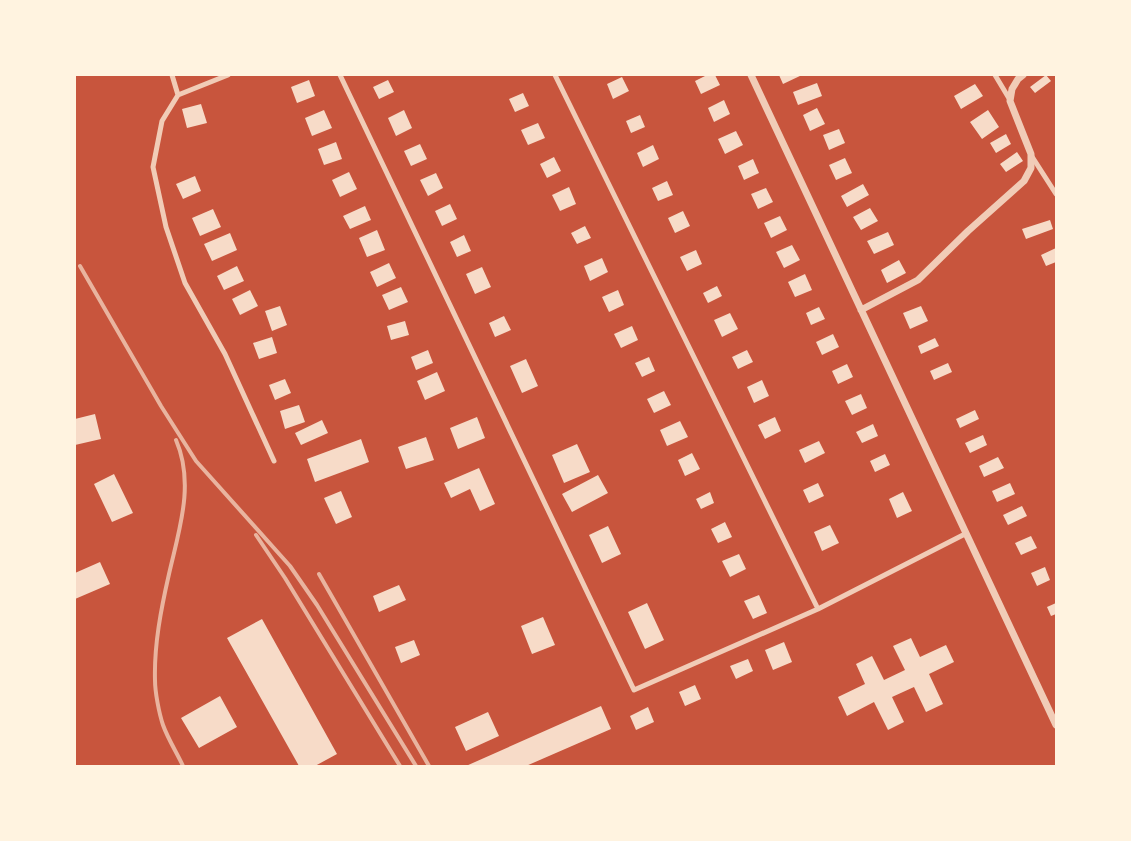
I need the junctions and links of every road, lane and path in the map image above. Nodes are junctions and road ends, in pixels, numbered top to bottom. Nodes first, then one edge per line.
1 (172, 75) edge
2 (228, 75) edge
3 (340, 75) edge
4 (555, 75) edge
5 (751, 75) edge
6 (995, 75) edge
7 (1023, 75) edge
8 (178, 95) junction
9 (1010, 101) junction
10 (1031, 154) junction
11 (1056, 194) edge
12 (862, 310) junction
13 (274, 461) dead end
14 (965, 534) junction
15 (818, 609) junction
16 (1056, 725) edge

1 - 8 street
2 - 8 street
3 - 15 street
4 - 15 street
5 - 12 street
6 - 9 street
7 - 9 street
8 - 13 street
9 - 10 street
10 - 11 street
10 - 12 street
12 - 14 street
14 - 15 street
14 - 16 street

